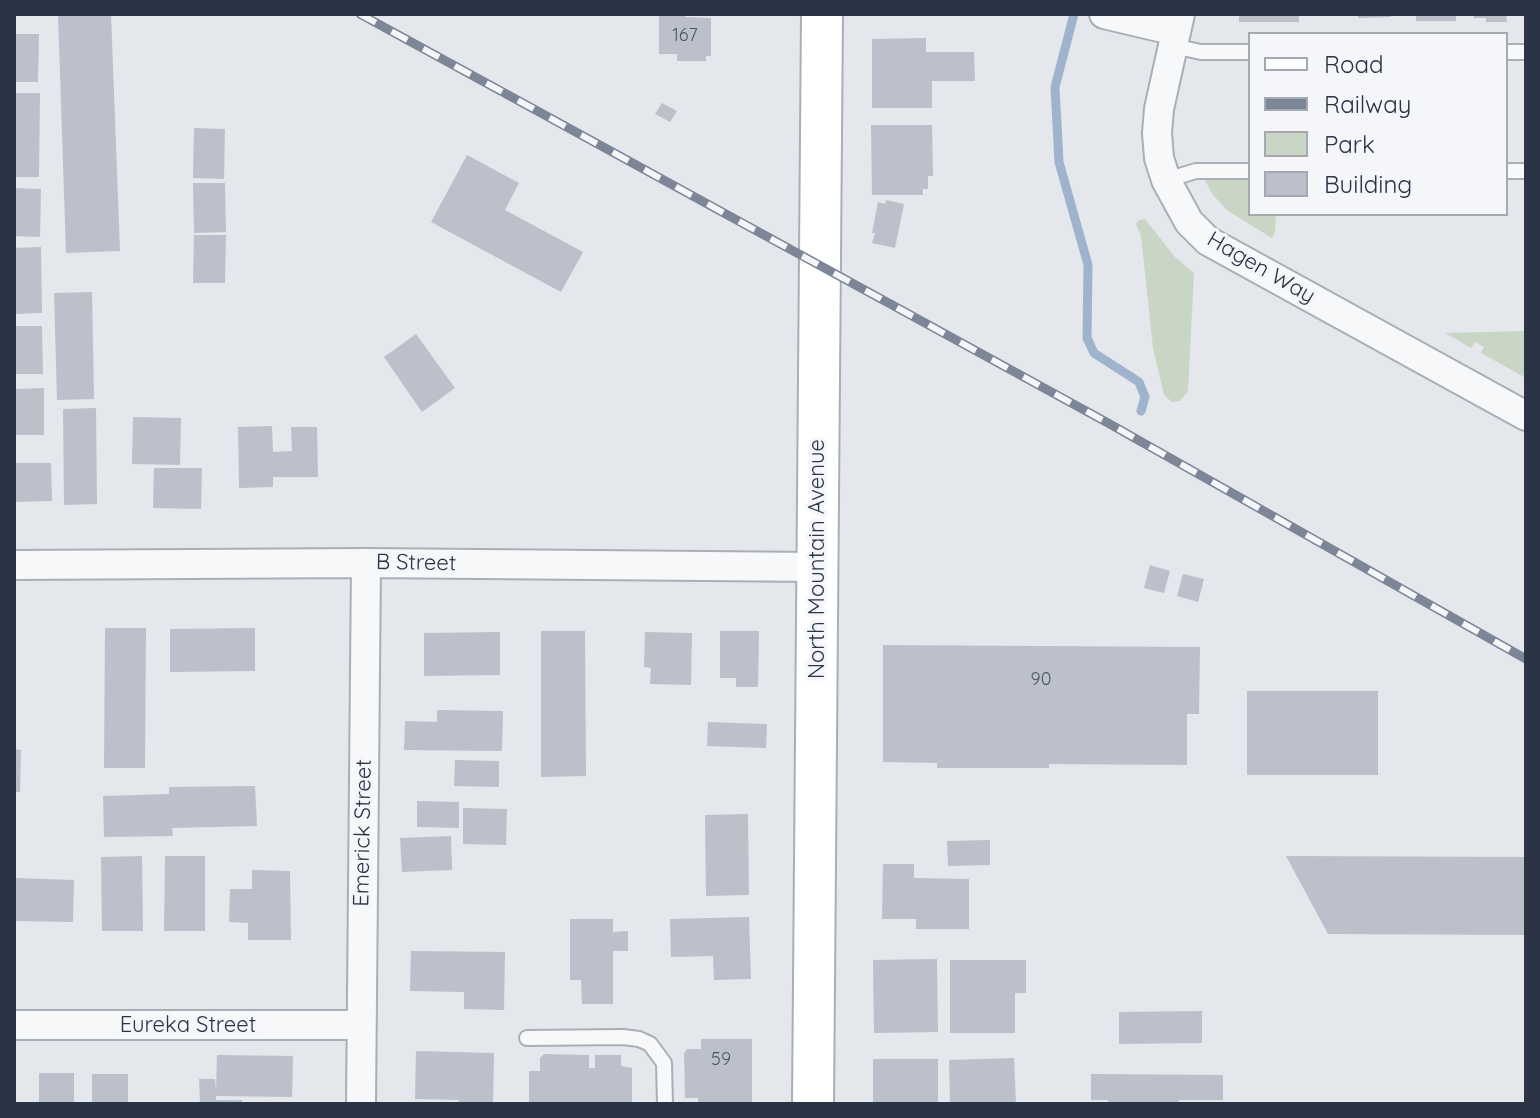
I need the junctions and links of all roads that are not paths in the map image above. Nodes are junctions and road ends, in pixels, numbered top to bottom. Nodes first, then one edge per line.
1 (822, 14) edge
2 (1117, 17) edge
3 (1176, 30) edge
4 (1248, 52) edge
5 (1248, 171) edge
6 (1166, 180) junction
7 (1526, 416) edge
8 (366, 563) junction
9 (14, 565) edge
10 (817, 567) junction
11 (14, 1025) edge
12 (361, 1025) junction
13 (527, 1038) dead end
14 (361, 1104) edge
15 (665, 1104) edge
16 (813, 1104) edge

1 - 10 street, North Mountain Avenue
2 - 3 street
3 - 4 lane
3 - 6 street, Hagen Way
5 - 6 lane
6 - 7 street, Hagen Way
8 - 9 street, B Street
8 - 10 street, B Street
8 - 12 street, Emerick Street
10 - 16 street, North Mountain Avenue
11 - 12 street, Eureka Street
12 - 14 street, Emerick Street
13 - 15 lane

